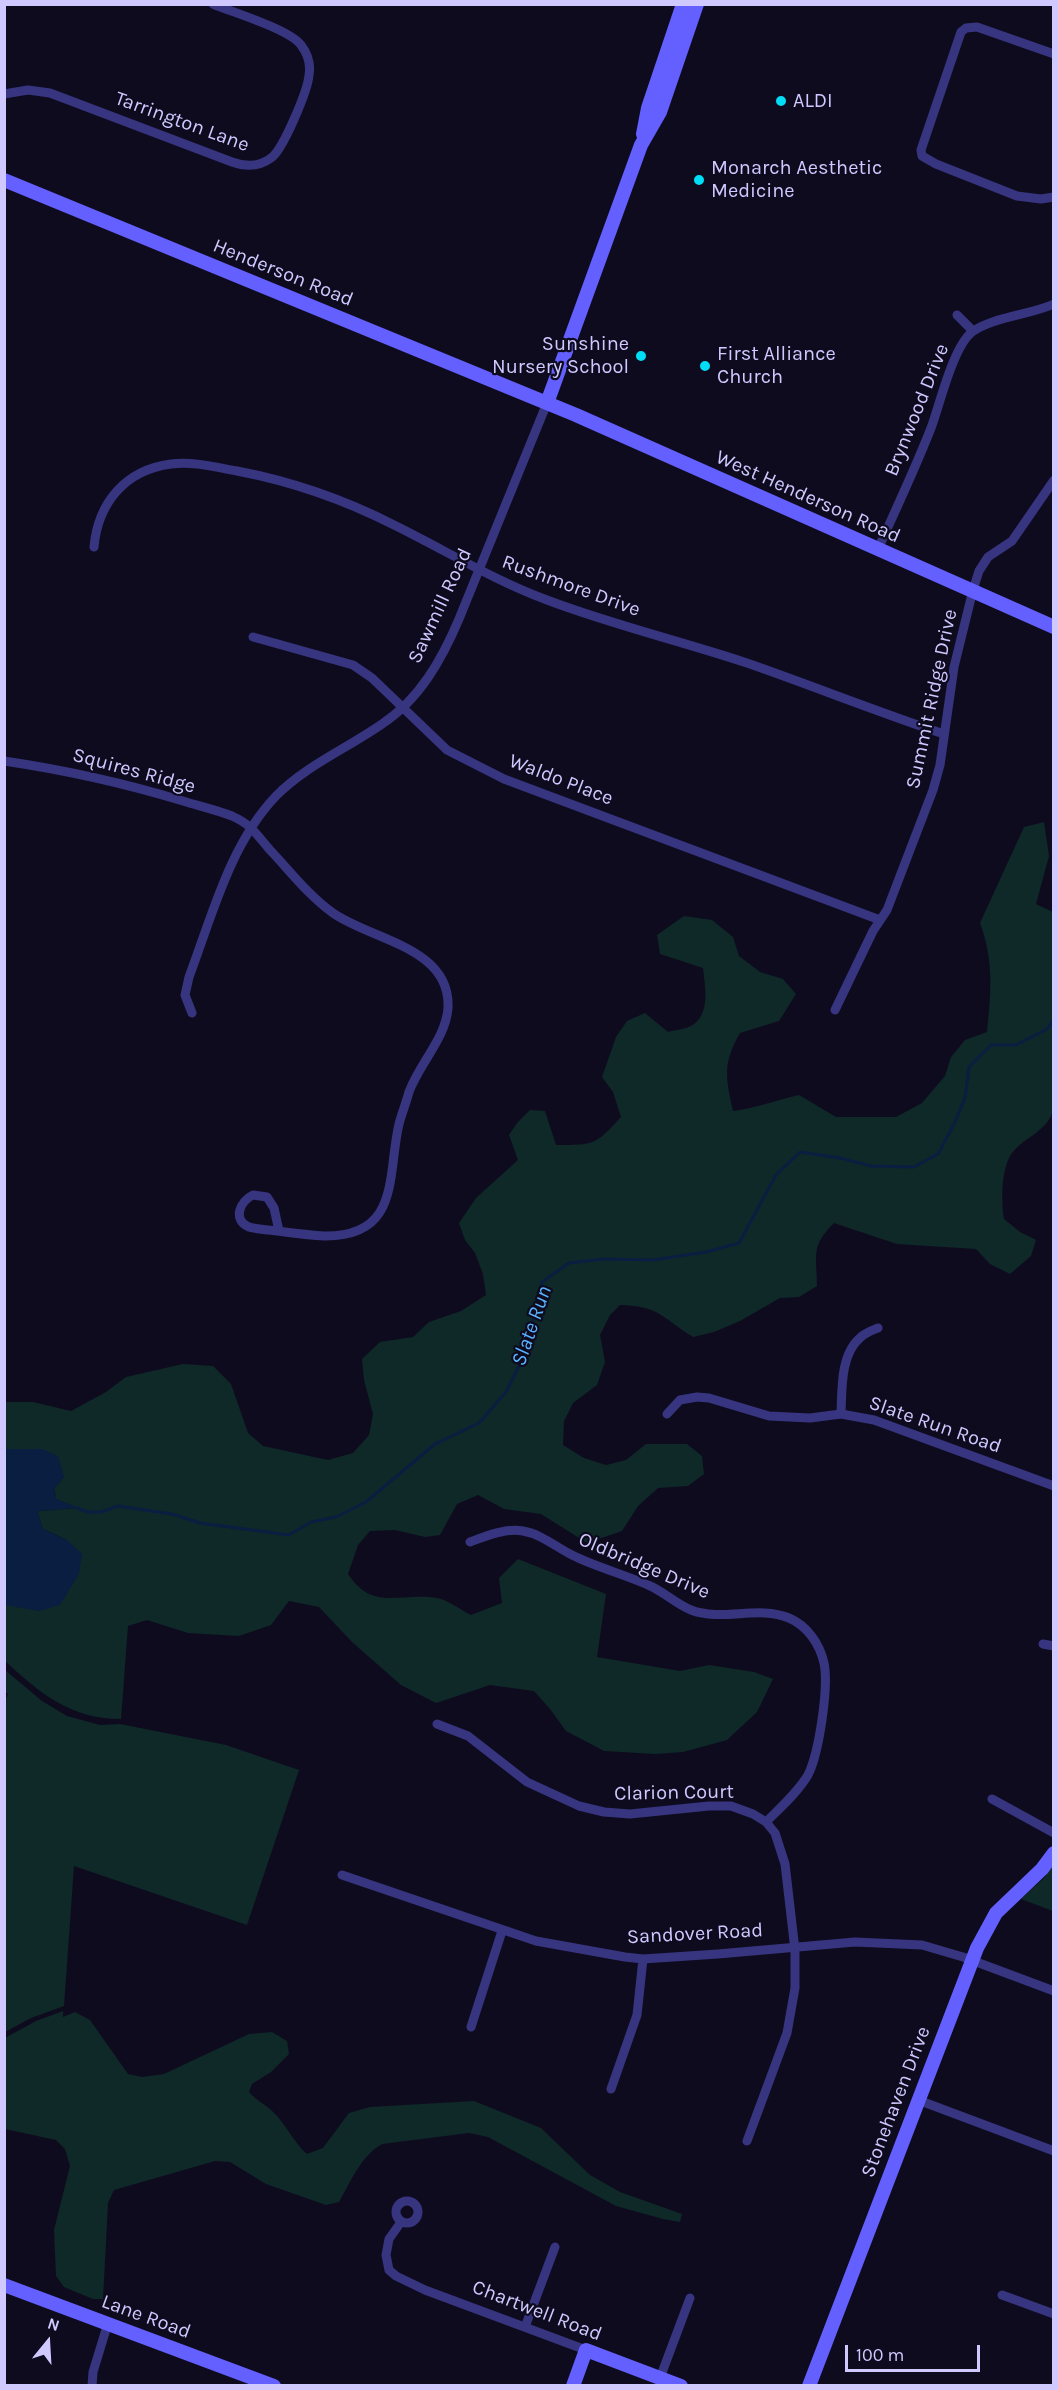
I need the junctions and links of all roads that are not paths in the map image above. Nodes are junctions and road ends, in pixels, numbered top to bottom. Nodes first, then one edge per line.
1 (213, 4) edge
2 (683, 4) edge
3 (697, 4) edge
4 (1053, 54) edge
5 (4, 94) edge
6 (641, 145) junction
7 (4, 180) edge
8 (1053, 197) edge
9 (1053, 304) edge
10 (957, 315) dead end
11 (973, 331) junction
12 (547, 403) junction
13 (1053, 480) edge
14 (94, 547) dead end
15 (878, 549) junction
16 (479, 571) junction
17 (972, 590) junction
18 (1053, 627) edge
19 (254, 637) dead end
20 (402, 707) junction
21 (944, 734) junction
22 (4, 761) edge
23 (252, 826) junction
24 (880, 920) junction
25 (835, 1010) dead end
26 (192, 1013) dead end
27 (279, 1231) junction
28 (878, 1328) dead end
29 (667, 1414) dead end
30 (841, 1414) junction
31 (1053, 1486) edge
32 (470, 1542) dead end
33 (1043, 1644) dead end
34 (1053, 1646) edge
35 (437, 1724) dead end
36 (992, 1799) dead end
37 (766, 1822) junction
38 (1053, 1833) edge
39 (1053, 1853) edge
40 (342, 1875) dead end
41 (502, 1931) junction
42 (794, 1947) junction
43 (644, 1959) junction
44 (972, 1960) junction
45 (1053, 1991) edge
46 (471, 2027) dead end
47 (611, 2089) dead end
48 (918, 2100) junction
49 (747, 2141) dead end
50 (1053, 2151) edge
51 (401, 2222) dead end
52 (555, 2247) dead end
53 (4, 2284) edge
54 (1002, 2295) dead end
55 (690, 2298) dead end
56 (1053, 2314) edge
57 (108, 2323) junction
58 (525, 2327) junction
59 (586, 2350) junction
60 (660, 2378) junction
61 (92, 2385) edge
62 (274, 2385) edge
63 (573, 2385) edge
64 (681, 2385) edge
65 (809, 2385) edge

1 - 5 street, Tarrington Lane
2 - 6 main road, Sawmill Road
3 - 6 main road, Sawmill Road
4 - 8 street
6 - 12 main road, Sawmill Road
7 - 12 main road, Henderson Road
9 - 11 street, Brynwood Drive
10 - 11 street
11 - 15 street, Brynwood Drive
12 - 15 main road, West Henderson Road
12 - 16 street, Sawmill Road
13 - 17 street, Summit Ridge Drive
14 - 16 street, Rushmore Drive
15 - 17 main road, West Henderson Road
16 - 20 street, Sawmill Road
16 - 21 street, Rushmore Drive
17 - 18 main road, West Henderson Road
17 - 21 street, Summit Ridge Drive
19 - 20 street, Waldo Place
20 - 23 street, Sawmill Road
20 - 24 street, Waldo Place
21 - 24 street, Summit Ridge Drive
22 - 23 street, Squires Ridge
23 - 26 street, Sawmill Road
23 - 27 street
24 - 25 street, Summit Ridge Drive
27 - 27 street
28 - 30 street
29 - 30 street, Slate Run Road
30 - 31 street, Slate Run Road
32 - 37 street, Oldbridge Drive
33 - 34 street
35 - 37 street, Clarion Court
36 - 38 street
37 - 42 street
39 - 44 main road, Stonehaven Drive
40 - 41 street, Sandover Road
41 - 43 street, Sandover Road
41 - 46 street
42 - 43 street, Sandover Road
42 - 44 street, Sandover Road
42 - 49 street
43 - 47 street
44 - 45 street, Sandover Road
44 - 48 main road, Stonehaven Drive
48 - 50 street
48 - 65 main road, Stonehaven Drive
51 - 58 street, Chartwell Road
52 - 58 street
53 - 57 main road, Lane Road
54 - 56 street
55 - 60 street
57 - 61 street
57 - 62 main road, Lane Road
58 - 59 street, Chartwell Road
59 - 60 main road, Chartwell Road
59 - 63 main road
60 - 64 main road, Chartwell Road

